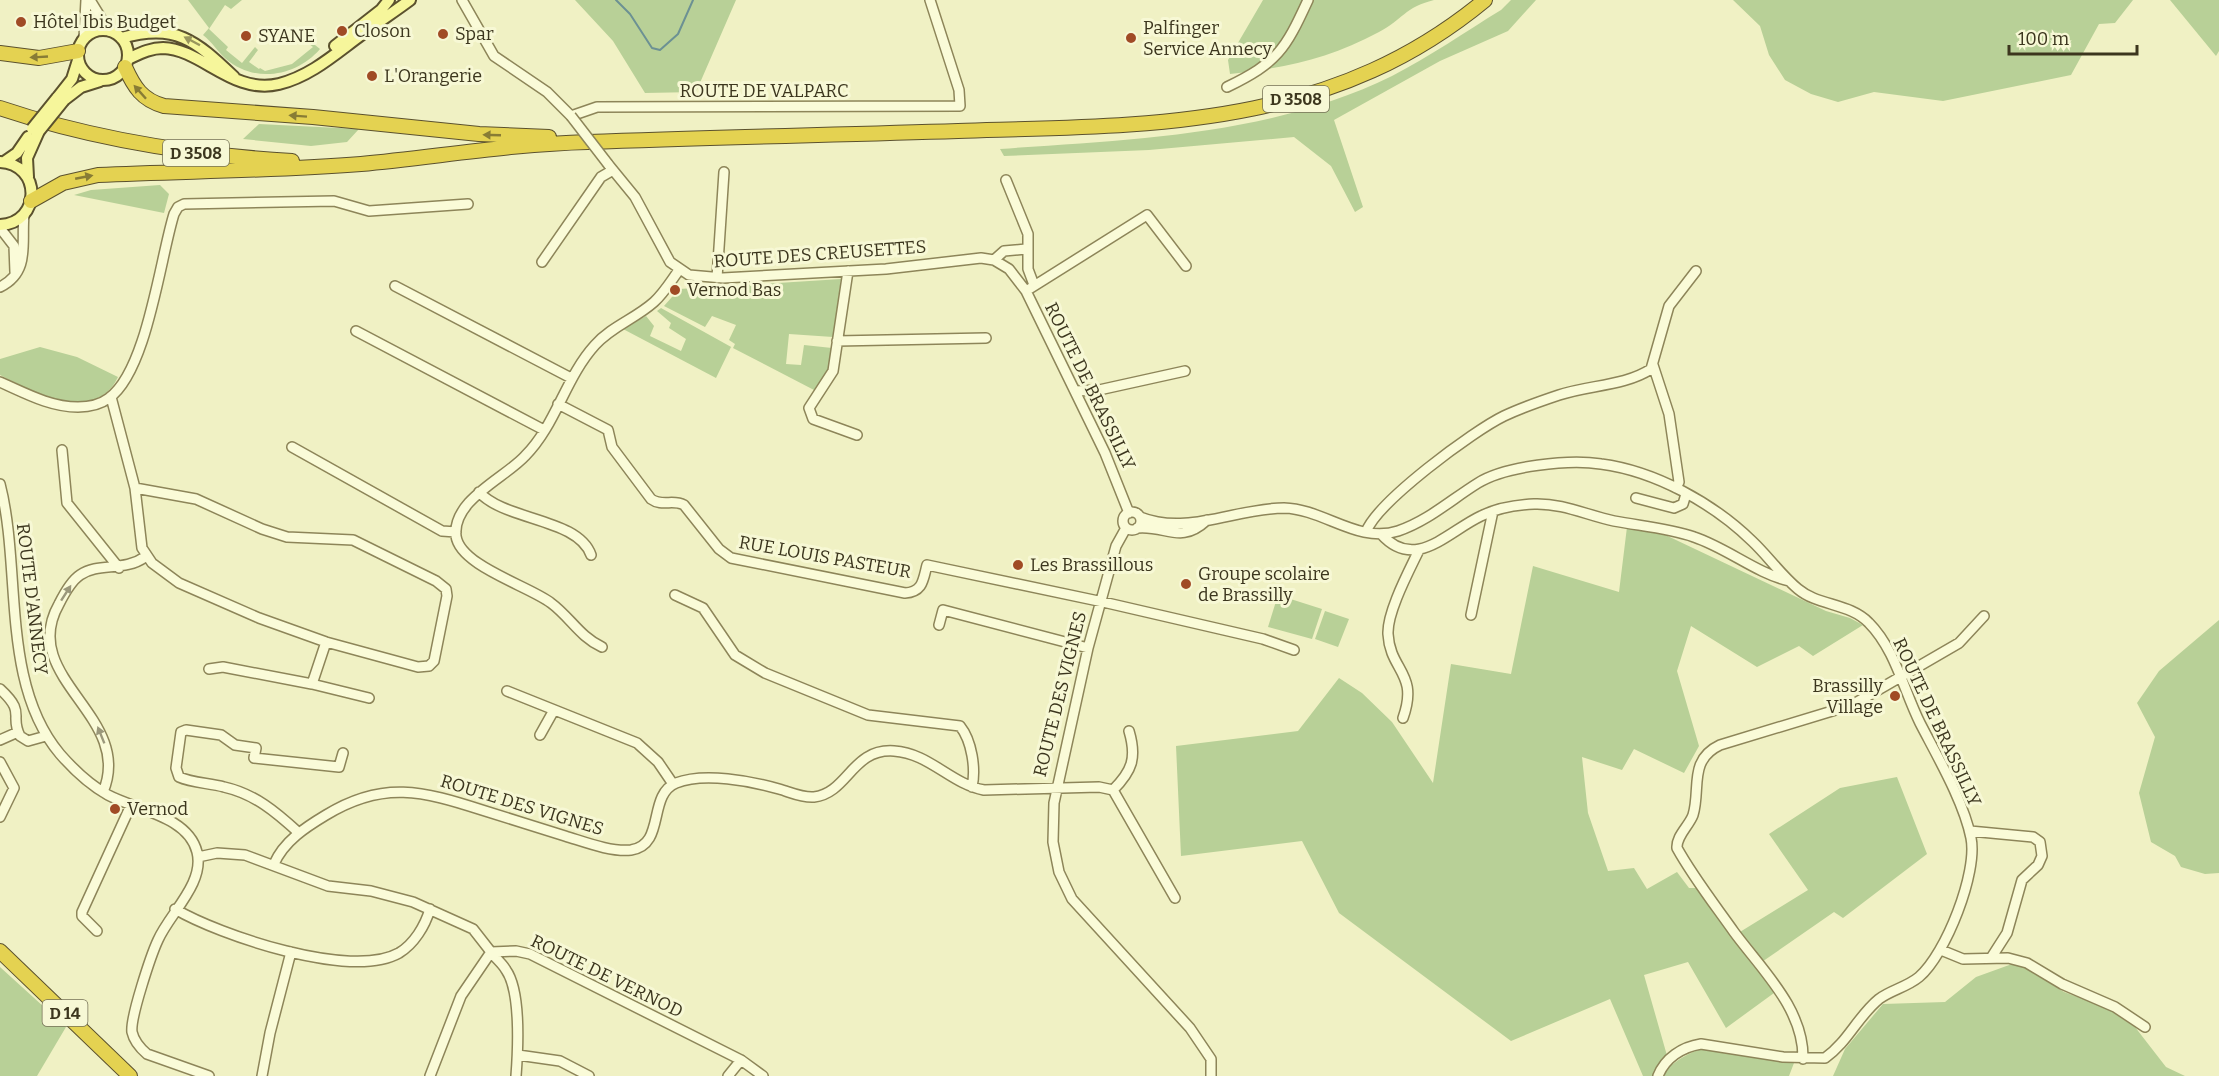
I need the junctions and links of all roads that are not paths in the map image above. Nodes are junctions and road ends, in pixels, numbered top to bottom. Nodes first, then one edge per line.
1 (88, 0) edge
2 (389, 0) edge
3 (410, 0) edge
4 (462, 0) edge
5 (930, 0) edge
6 (1308, 0) edge
7 (1485, 0) edge
8 (109, 31) junction
9 (121, 38) junction
10 (80, 49) junction
11 (0, 53) edge
12 (127, 63) junction
13 (313, 69) junction
14 (236, 79) junction
15 (100, 81) junction
16 (1227, 87) dead end
17 (60, 99) junction
18 (0, 108) edge
19 (570, 116) junction
20 (36, 130) junction
21 (614, 141) junction
22 (396, 160) junction
23 (2, 162) edge
24 (610, 167) junction
25 (723, 172) dead end
26 (28, 178) junction
27 (1006, 180) dead end
28 (32, 201) junction
29 (468, 204) dead end
30 (24, 215) junction
31 (0, 226) edge
32 (1026, 249) junction
33 (994, 260) junction
34 (542, 261) dead end
35 (1186, 267) dead end
36 (679, 270) junction
37 (848, 271) junction
38 (1696, 271) dead end
39 (14, 274) junction
40 (717, 278) junction
41 (395, 286) dead end
42 (0, 287) edge
43 (1030, 288) junction
44 (356, 331) dead end
45 (986, 338) dead end
46 (837, 340) junction
47 (1653, 365) junction
48 (1185, 371) dead end
49 (571, 378) junction
50 (0, 382) edge
51 (1075, 391) junction
52 (111, 397) junction
53 (558, 404) junction
54 (544, 430) junction
55 (857, 435) dead end
56 (292, 447) dead end
57 (62, 450) dead end
58 (0, 483) edge
59 (135, 488) junction
60 (1676, 488) junction
61 (479, 492) junction
62 (1686, 494) junction
63 (1636, 498) dead end
64 (1493, 511) junction
65 (1130, 513) junction
66 (1140, 517) junction
67 (1207, 520) junction
68 (1126, 528) junction
69 (1137, 528) junction
70 (456, 532) junction
71 (1366, 532) junction
72 (1381, 534) junction
73 (1419, 550) junction
74 (591, 555) dead end
75 (145, 557) junction
76 (119, 568) junction
77 (1790, 581) junction
78 (675, 595) dead end
79 (1100, 602) junction
80 (1471, 615) dead end
81 (1984, 616) dead end
82 (939, 625) dead end
83 (326, 642) junction
84 (602, 647) dead end
85 (1088, 648) junction
86 (1294, 650) dead end
87 (209, 669) dead end
88 (1901, 679) junction
89 (312, 684) junction
90 (0, 689) edge
91 (507, 691) dead end
92 (369, 698) dead end
93 (554, 710) junction
94 (1403, 718) dead end
95 (1129, 731) dead end
96 (18, 732) junction
97 (540, 735) dead end
98 (46, 736) junction
99 (0, 740) edge
100 (343, 753) dead end
101 (0, 762) edge
102 (673, 784) junction
103 (972, 787) junction
104 (1057, 788) junction
105 (1113, 790) junction
106 (103, 792) junction
107 (131, 805) junction
108 (0, 817) edge
109 (1970, 831) junction
110 (299, 833) junction
111 (198, 857) junction
112 (274, 864) junction
113 (1175, 898) dead end
114 (175, 909) junction
115 (430, 909) junction
116 (97, 932) dead end
117 (1941, 950) junction
118 (0, 951) edge
119 (291, 952) junction
120 (491, 952) junction
121 (1990, 958) junction
122 (2145, 1027) dead end
123 (518, 1055) junction
124 (1803, 1059) junction
125 (741, 1060) junction
126 (130, 1076) edge
127 (209, 1076) edge
128 (262, 1076) edge
129 (430, 1076) edge
130 (516, 1076) edge
131 (589, 1076) edge
132 (728, 1076) edge
133 (763, 1076) edge
134 (1211, 1076) edge
135 (1658, 1076) edge

1 - 8 street
1 - 10 street
2 - 13 main road
3 - 13 main road
4 - 19 street
5 - 19 street, ROUTE DE VALPARC
6 - 16 street
7 - 21 highway, D 3508
8 - 9 main road
8 - 10 main road
9 - 12 main road
14 -> 9 main road
10 -> 11 highway
10 - 15 main road
10 - 17 main road
12 - 14 main road
12 - 15 main road
21 -> 12 highway
13 - 14 main road
15 - 17 main road
17 - 20 main road, bridge
18 - 22 highway, D 3508
19 - 24 street, bridge
20 - 23 main road
20 - 26 main road
21 - 22 highway, D 3508
28 -> 22 highway
23 - 26 main road
24 - 34 street
24 - 36 street
25 - 40 street
26 - 28 main road
27 - 32 street
28 - 30 main road
29 - 52 street
30 - 31 main road
30 - 39 street
31 - 39 street
32 - 33 street
32 - 43 street
33 - 37 street, ROUTE DES CREUSETTES
33 - 43 street, ROUTE DE BRASSILLY
35 - 43 street
36 - 40 street, ROUTE DES CREUSETTES
36 - 49 street
37 - 40 street, ROUTE DES CREUSETTES
37 - 46 street
38 - 47 street
39 - 42 street
41 - 49 street
43 - 51 street, ROUTE DE BRASSILLY
44 - 54 street
45 - 46 street
46 - 55 street
47 - 60 street
47 - 71 street
48 - 51 street
49 - 53 street
50 - 52 street
51 - 65 street, ROUTE DE BRASSILLY
52 - 59 street
53 - 54 street
53 - 79 street, RUE LOUIS PASTEUR
54 - 61 street
56 - 70 street
57 - 76 street
58 - 98 street, ROUTE D'ANNECY
59 - 75 street
59 - 83 street
60 - 62 street, ROUTE DE BRASSILLY
60 - 72 street, ROUTE DE BRASSILLY
61 - 70 street
61 - 74 street
62 - 63 street
62 - 77 street, ROUTE DE BRASSILLY
64 - 73 street
64 - 77 street
64 - 80 street
65 - 66 street, ROUTE DE BRASSILLY
65 - 68 street
66 - 67 street, ROUTE DE BRASSILLY
66 - 69 street
67 - 69 street, ROUTE DE BRASSILLY
67 - 71 street, ROUTE DE BRASSILLY
68 - 69 street, ROUTE DE BRASSILLY
68 - 79 street, ROUTE DES VIGNES
70 - 84 street
71 - 72 street, ROUTE DE BRASSILLY
72 - 73 street
73 - 94 street
75 - 76 street
75 - 83 street
106 -> 76 street
77 - 88 street, ROUTE DE BRASSILLY
78 - 103 street
79 - 85 street, ROUTE DES VIGNES
79 - 86 street
81 - 88 street
82 - 85 street
83 - 89 street
85 - 104 street, ROUTE DES VIGNES
87 - 89 street
88 - 109 street, ROUTE DE BRASSILLY
88 - 124 street
89 - 92 street
90 - 96 street
91 - 93 street
93 - 97 street
93 - 102 street
95 - 105 street
96 - 98 street
96 - 99 street
98 - 106 street, ROUTE D'ANNECY
100 - 110 street
101 - 108 street
102 - 103 street, ROUTE DES VIGNES
102 - 110 street, ROUTE DES VIGNES
103 - 104 street, ROUTE DES VIGNES
104 - 105 street
104 - 134 street
105 - 113 street
106 - 107 street, ROUTE D'ANNECY
107 - 111 street, ROUTE D'ANNECY
107 - 116 street
109 - 117 street, ROUTE DE BRASSILLY
109 - 121 street
110 - 112 street, ROUTE DES VIGNES
111 - 112 street
111 - 114 street
112 - 115 street
114 - 119 street
114 - 127 street
115 - 119 street
115 - 120 street
117 - 121 street
117 - 124 street, ROUTE DE BRASSILLY
118 - 126 highway, D 14
119 - 128 street
120 - 123 street
120 - 125 street, ROUTE DE VERNOD
120 - 129 street
121 - 122 street
123 - 130 street
123 - 131 street
124 - 135 street
125 - 132 street
125 - 133 street, ROUTE DE VERNOD

